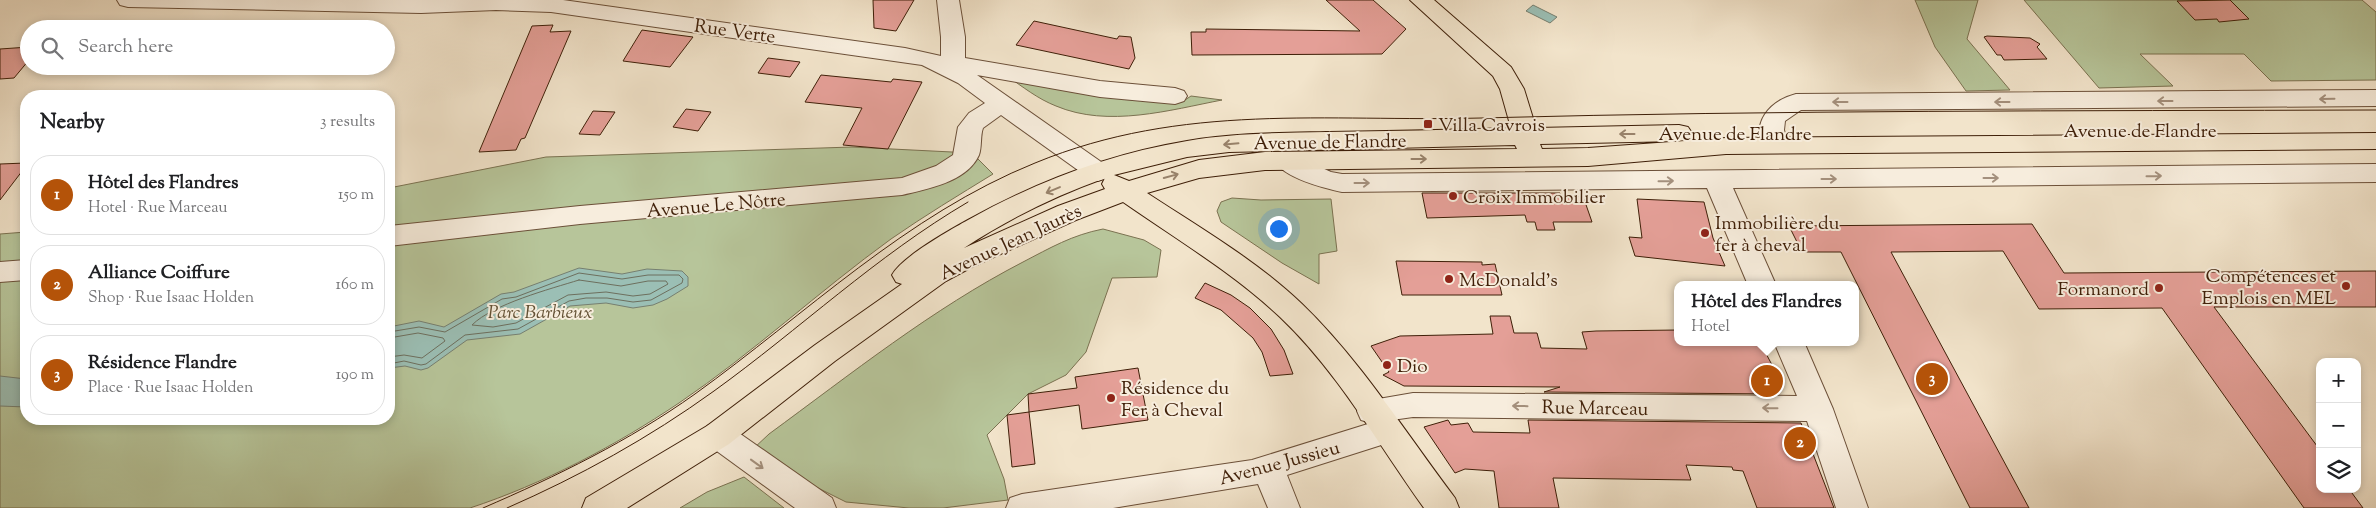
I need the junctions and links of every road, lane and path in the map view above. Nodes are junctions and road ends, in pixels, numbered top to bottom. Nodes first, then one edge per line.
1 (128, 0) edge
2 (948, 0) edge
3 (1422, 0) edge
4 (324, 2) edge
5 (389, 2) edge
6 (953, 67) junction
7 (1175, 96) dead end
8 (2376, 98) edge
9 (1003, 103) junction
10 (2376, 129) edge
11 (1773, 139) junction
12 (2376, 141) edge
13 (1529, 147) junction
14 (1285, 151) junction
15 (1098, 172) junction
16 (2376, 173) edge
17 (1716, 180) junction
18 (1125, 191) junction
19 (395, 235) edge
20 (20, 270) edge
21 (0, 272) edge
22 (1760, 281) edge
23 (1791, 346) edge
24 (825, 353) junction
25 (1818, 409) junction
26 (1379, 421) junction
27 (718, 435) junction
28 (1268, 469) junction
29 (598, 508) edge
30 (820, 508) edge
31 (1022, 508) edge
32 (1284, 508) edge
33 (1443, 508) edge
34 (1852, 508) edge

1 - 4 street, Rue Verte
2 - 6 street
3 - 13 main road
4 - 5 street, Rue Verte
5 - 6 street, Rue Verte
6 - 7 street
6 - 9 street, Rue Verte
8 -> 11 street, Avenue de Flandre
9 - 15 street, Rue Verte
9 - 19 street, Avenue Le Nôtre
10 - 11 main road, Avenue de Flandre
11 - 12 main road, Avenue de Flandre
11 - 13 main road, Avenue de Flandre
13 - 14 main road, Avenue de Flandre
14 -> 15 main road, Avenue de Flandre
14 -> 17 street, Avenue de Flandre
18 -> 14 main road, Avenue de Flandre
15 - 18 main road
15 -> 24 main road, Avenue Jean Jaurès
17 -> 16 street, Avenue de Flandre
17 - 22 street
18 - 24 main road, Avenue Jean Jaurès
18 - 26 main road
20 - 21 street
23 - 25 street
24 - 27 main road, Avenue Jean Jaurès
25 -> 26 street, Rue Marceau
25 - 34 street
26 - 28 street, Avenue Jussieu
26 - 33 main road
27 - 29 main road, Avenue Jean Jaurès
27 -> 30 street
28 - 31 street, Avenue Jussieu
28 - 32 street

